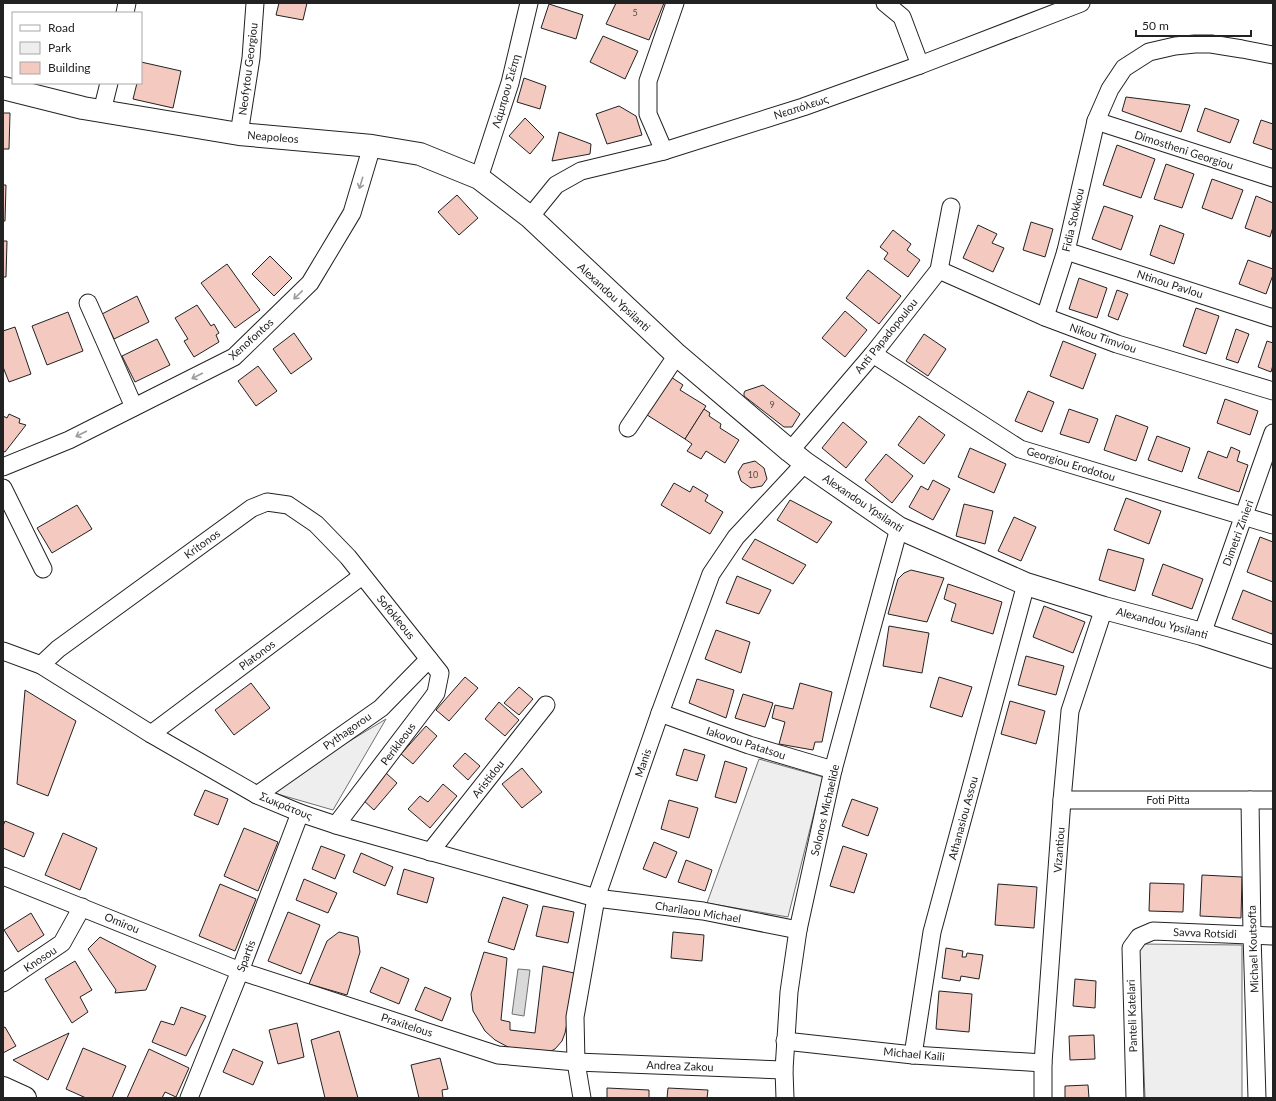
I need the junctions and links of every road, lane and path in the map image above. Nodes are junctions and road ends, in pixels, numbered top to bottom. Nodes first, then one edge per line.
1 (255, 3) edge
2 (529, 3) edge
3 (675, 3) edge
4 (885, 3) edge
5 (1081, 3) edge
6 (1273, 55) edge
7 (920, 65) junction
8 (109, 84) edge
9 (3, 88) edge
10 (102, 112) junction
11 (1096, 122) junction
12 (239, 134) junction
13 (372, 146) junction
14 (664, 151) junction
15 (478, 178) junction
16 (1273, 178) edge
17 (951, 207) dead end
18 (530, 217) junction
19 (1066, 251) junction
20 (939, 270) junction
21 (88, 303) dead end
22 (1044, 317) junction
23 (1273, 318) edge
24 (873, 354) junction
25 (677, 355) junction
26 (1273, 391) edge
27 (134, 407) junction
28 (628, 428) dead end
29 (1273, 432) edge
30 (797, 457) junction
31 (3, 467) edge
32 (3, 488) edge
33 (1244, 516) junction
34 (1273, 525) edge
35 (899, 528) junction
36 (43, 569) dead end
37 (362, 576) junction
38 (1026, 584) junction
39 (1104, 608) junction
40 (1202, 634) junction
41 (3, 652) edge
42 (1273, 657) edge
43 (430, 659) junction
44 (41, 665) junction
45 (546, 705) dead end
46 (660, 714) junction
47 (151, 734) junction
48 (833, 770) junction
49 (257, 795) junction
50 (1062, 800) junction
51 (1250, 800) junction
52 (1273, 800) edge
53 (300, 813) junction
54 (336, 826) junction
55 (430, 852) junction
56 (3, 876) edge
57 (596, 898) junction
58 (82, 907) junction
59 (798, 930) junction
60 (1252, 935) junction
61 (1273, 936) edge
62 (1139, 937) joint
63 (240, 971) junction
64 (3, 983) edge
65 (785, 1041) junction
66 (913, 1055) junction
67 (576, 1062) junction
68 (1043, 1063) junction
69 (784, 1070) junction
70 (3, 1088) edge
71 (25, 1098) edge
72 (189, 1098) edge
73 (582, 1098) edge
74 (785, 1098) edge
75 (1042, 1098) edge
76 (1135, 1098) edge
77 (1257, 1098) edge

1 - 12 street, Neofytou Georgiou
2 - 15 street, Λάμπρου Σιέπη
3 - 14 street
4 - 7 street
5 - 7 street, Νεαπόλεως
6 - 11 street, Fidia Stokkou
7 - 14 street, Νεαπόλεως
8 - 10 street
9 - 10 main road, Neapoleos
10 - 12 main road, Neapoleos
11 - 16 street, Dimostheni Georgiou
11 - 19 street, Fidia Stokkou
12 - 13 main road, Neapoleos
13 - 15 main road, Neapoleos
13 -> 27 street, Xenofontos
14 - 18 street, Νεαπόλεως
15 - 18 main road, Neapoleos
17 - 20 street, Anti Papadopoulou
18 - 25 main road, Alexandou Ypsilanti
19 - 22 street, Fidia Stokkou
19 - 23 street, Ntinou Pavlou
20 - 22 street, Nikou Timviou
20 - 24 street, Anti Papadopoulou
21 - 27 street
22 - 26 street, Nikou Timviou
24 - 30 street, Anti Papadopoulou
24 - 33 street, Georgiou Erodotou
25 - 28 street
25 - 30 main road, Alexandou Ypsilanti
27 -> 31 street, Xenofontos
29 - 33 street, Dimetri Zinieri
30 - 35 main road, Alexandou Ypsilanti
30 - 46 street, Manis
32 - 36 street
33 - 34 street, Georgiou Erodotou
33 - 40 street, Dimetri Zinieri
35 - 38 main road, Alexandou Ypsilanti
35 - 48 street, Solonos Michaelide
37 - 43 street, Sofokleous
37 - 44 street, Kritonos
37 - 47 street, Platonos
38 - 39 main road, Alexandou Ypsilanti
38 - 66 street, Athanasiou Assou
39 - 40 main road, Alexandou Ypsilanti
39 - 50 street, Vizantiou
40 - 42 main road, Alexandou Ypsilanti
41 - 44 street, Σωκράτους
43 - 49 street, Pythagorou
43 - 54 street, Perikleous
44 - 47 street, Σωκράτους
45 - 55 street, Aristidou
46 - 48 street, Iakovou Patatsou
46 - 57 street, Manis
47 - 49 street, Σωκράτους
48 - 59 street, Solonos Michaelide
49 - 53 street, Σωκράτους
50 - 51 street, Foti Pitta
50 - 68 street, Vizantiou
51 - 52 street, Foti Pitta
51 - 60 street, Michael Koutsofta
53 - 54 street, Σωκράτους
53 - 63 street, Spartis
54 - 55 street, Σωκράτους
55 - 57 street, Σωκράτους
56 - 58 street, Omirou
57 - 59 street, Charilaou Michael
57 - 67 street, Manis
58 - 63 street, Omirou
58 - 64 street, Knosou
59 - 65 street, Solonos Michaelide
60 - 61 street, Savva Rotsidi
60 - 62 street, Savva Rotsidi
60 - 77 street, Michael Koutsofta
62 - 76 street, Panteli Katelari
63 - 67 street, Praxitelous
63 - 72 street, Spartis
65 - 66 street, Michael Kaili
65 - 69 street, Solonos Michaelide
66 - 68 street, Michael Kaili
67 - 69 street, Andrea Zakou
67 - 73 street, Manis
68 - 75 street, Vizantiou
69 - 74 street, Solonos Michaelide
70 - 71 main road

